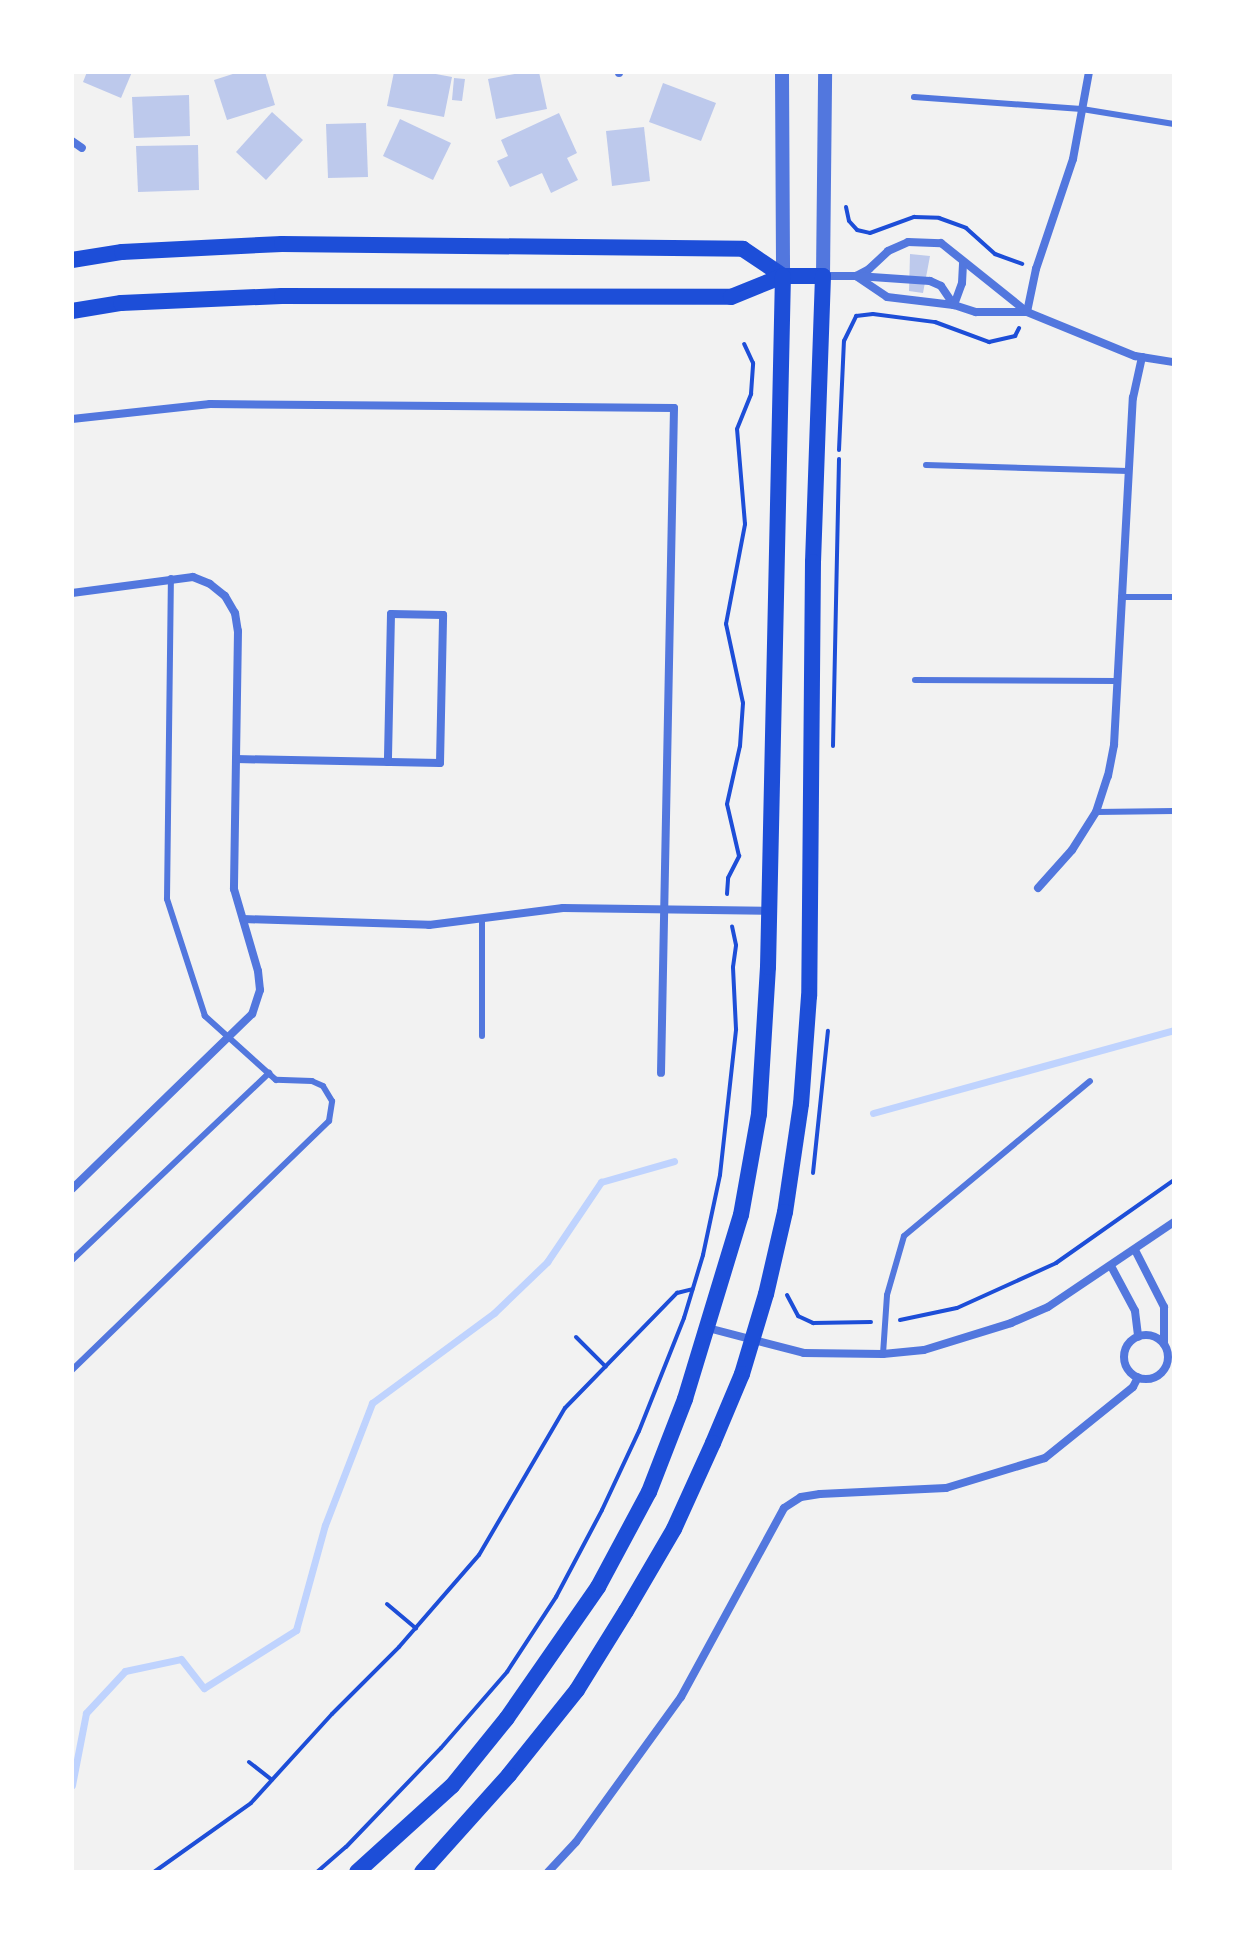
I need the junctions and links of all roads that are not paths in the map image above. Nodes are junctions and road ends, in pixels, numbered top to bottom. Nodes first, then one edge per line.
1 (782, 72) edge
2 (825, 72) edge
3 (1089, 72) edge
4 (914, 97) dead end
5 (1082, 109) junction
6 (1174, 124) edge
7 (72, 141) edge
8 (82, 148) dead end
9 (72, 260) edge
10 (963, 263) junction
11 (783, 276) junction
12 (823, 276) junction
13 (856, 276) junction
14 (954, 305) junction
15 (72, 311) edge
16 (1027, 312) junction
17 (1142, 357) junction
18 (1174, 362) edge
19 (72, 419) edge
20 (926, 465) dead end
21 (1128, 471) junction
22 (171, 578) junction
23 (72, 593) edge
24 (1121, 597) junction
25 (1174, 597) edge
26 (915, 680) dead end
27 (1117, 681) junction
28 (236, 759) junction
29 (388, 762) junction
30 (1174, 811) edge
31 (1096, 812) junction
32 (1038, 888) dead end
33 (666, 910) junction
34 (770, 911) junction
35 (243, 919) junction
36 (482, 919) junction
37 (482, 1036) dead end
38 (229, 1037) junction
39 (269, 1073) junction
40 (661, 1073) dead end
41 (1090, 1081) dead end
42 (72, 1189) edge
43 (1174, 1222) edge
44 (1135, 1250) junction
45 (72, 1260) edge
46 (1111, 1266) junction
47 (708, 1328) junction
48 (1138, 1337) junction
49 (752, 1341) junction
50 (1164, 1344) junction
51 (883, 1354) junction
52 (72, 1370) edge
53 (1138, 1377) junction
54 (357, 1872) edge
55 (422, 1872) edge
56 (548, 1872) edge

1 - 11 street
2 - 12 street
3 - 5 street
4 - 5 lane
5 - 6 lane
5 - 16 street
7 - 8 street
9 - 11 main road
10 - 13 street
10 - 14 street
10 - 16 street
11 - 12 main road
11 - 15 main road
11 - 34 main road
12 - 13 street
12 - 49 main road
13 - 14 street
13 - 14 street
14 - 16 street
16 - 17 street
17 - 18 street
17 - 21 street
19 - 33 street
20 - 21 lane
21 - 24 street
22 - 23 street
22 - 28 street
22 - 38 lane
24 - 25 lane
24 - 27 street
26 - 27 lane
27 - 31 street
28 - 29 street
28 - 35 street
29 - 29 street
30 - 31 lane
31 - 32 street
33 - 34 street
33 - 36 street
33 - 40 street
34 - 47 main road
35 - 36 street
35 - 38 street
36 - 37 lane
38 - 39 lane
38 - 42 street
39 - 45 lane
39 - 52 lane
41 - 51 lane
43 - 44 street
44 - 46 street
44 - 50 street
46 - 48 street
46 - 51 street
47 - 49 street
47 - 54 main road
48 - 50 street
48 - 53 street
49 - 51 street
49 - 55 main road
50 - 53 street
53 - 56 street

